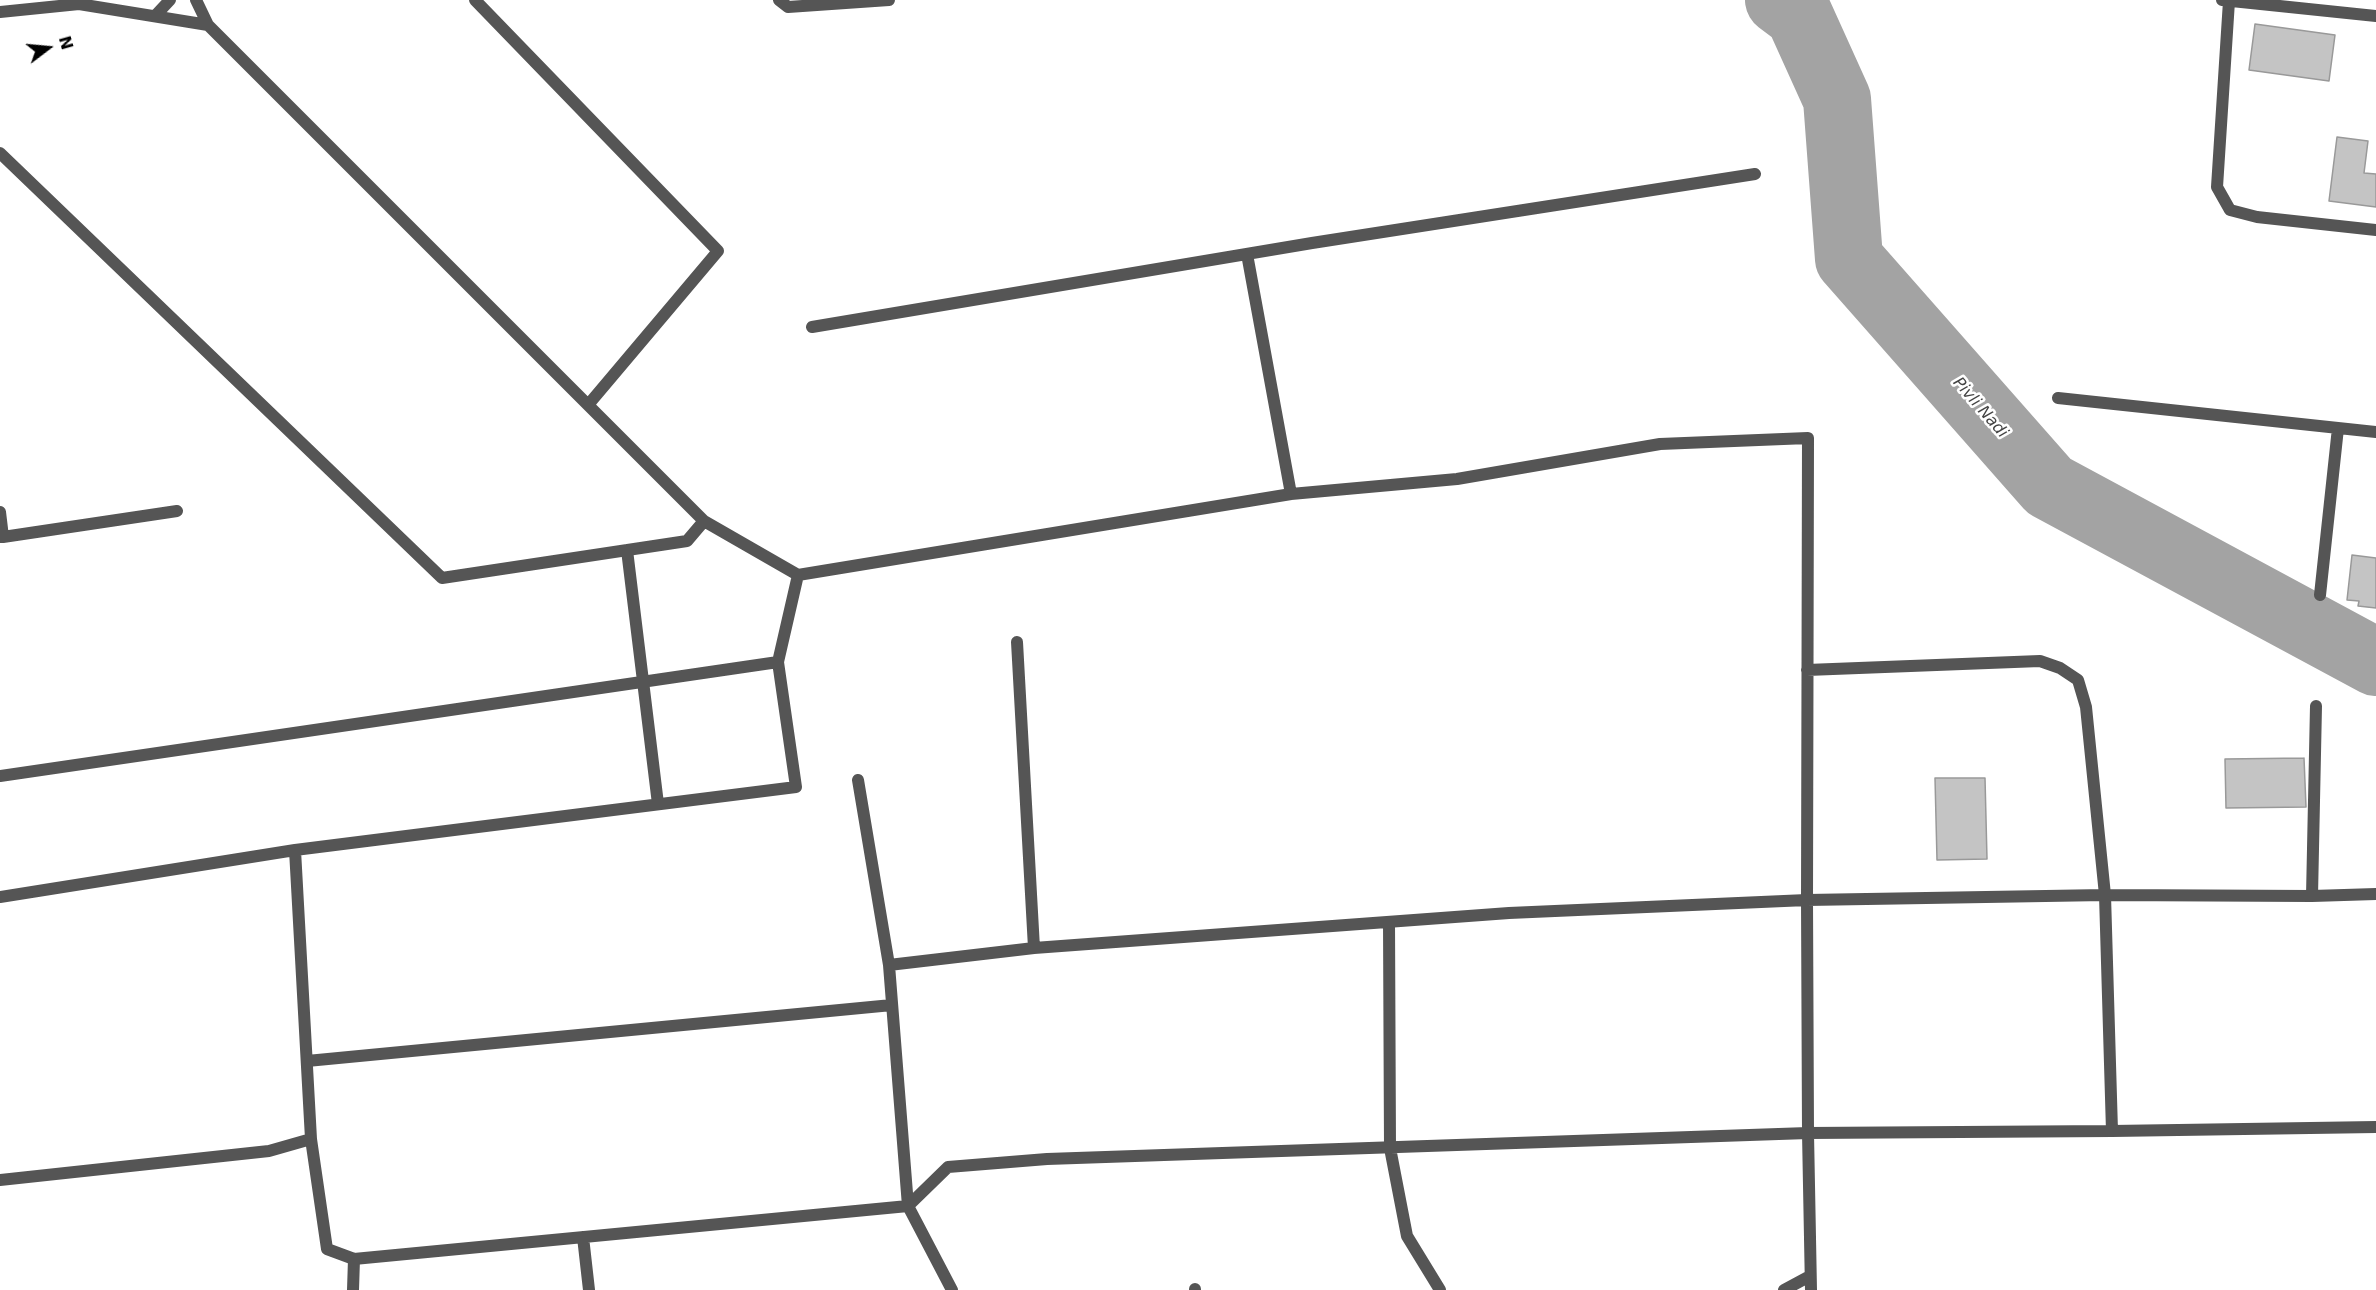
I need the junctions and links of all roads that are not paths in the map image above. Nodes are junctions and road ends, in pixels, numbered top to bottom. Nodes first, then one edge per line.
1 (170, 0) edge
2 (196, 0) edge
3 (475, 0) edge
4 (779, 0) edge
5 (889, 0) edge
6 (2222, 0) edge
7 (2229, 1) edge
8 (0, 12) edge
9 (155, 16) junction
10 (2376, 16) edge
11 (208, 25) junction
12 (0, 153) edge
13 (1755, 174) dead end
14 (2376, 230) edge
15 (1247, 255) junction
16 (813, 327) dead end
17 (2058, 398) dead end
18 (588, 405) junction
19 (2338, 428) junction
20 (2376, 432) edge
21 (1291, 494) junction
22 (177, 511) dead end
23 (0, 512) edge
24 (704, 521) junction
25 (2, 537) edge
26 (627, 550) junction
27 (798, 575) junction
28 (2320, 595) dead end
29 (1017, 642) dead end
30 (778, 662) junction
31 (1807, 670) junction
32 (642, 682) junction
33 (2316, 706) dead end
34 (0, 776) edge
35 (858, 780) dead end
36 (658, 804) junction
37 (294, 850) junction
38 (2376, 894) edge
39 (2105, 895) junction
40 (2312, 896) junction
41 (0, 897) edge
42 (1807, 900) junction
43 (1389, 922) junction
44 (1034, 948) junction
45 (889, 965) junction
46 (892, 1005) junction
47 (307, 1061) junction
48 (2376, 1127) edge
49 (2112, 1131) junction
50 (1808, 1133) junction
51 (311, 1139) junction
52 (1390, 1148) junction
53 (0, 1180) edge
54 (908, 1206) junction
55 (583, 1237) junction
56 (354, 1259) junction
57 (1810, 1276) junction
58 (353, 1290) edge
59 (589, 1290) edge
60 (952, 1290) edge
61 (1440, 1290) edge
62 (1784, 1290) edge
63 (1811, 1290) edge

1 - 9 street
2 - 11 street
3 - 18 street
4 - 5 street
6 - 7 street
7 - 10 street
7 - 14 street
8 - 9 street
9 - 11 street
11 - 18 street
12 - 26 street
13 - 15 street
15 - 16 street
15 - 21 street
17 - 19 street
18 - 24 street
19 - 20 street
19 - 28 street
21 - 27 street
21 - 31 street
22 - 25 street
23 - 25 street
24 - 26 street
24 - 27 street
26 - 32 street
27 - 30 street
29 - 44 street
30 - 32 street
30 - 36 street
31 - 39 street
31 - 42 street
32 - 34 street
32 - 36 street
33 - 40 street
35 - 45 street
36 - 37 street
37 - 41 street
37 - 47 street
38 - 40 street
39 - 40 street
39 - 42 street
39 - 49 street
42 - 43 street
42 - 50 street
43 - 44 street
43 - 52 street
44 - 45 street
45 - 46 street
46 - 47 street
46 - 54 street
47 - 51 street
48 - 49 street
49 - 50 street
50 - 52 street
50 - 57 street
51 - 53 street
51 - 56 street
52 - 54 street
52 - 61 street
54 - 55 street
54 - 60 street
55 - 56 street
55 - 59 street
56 - 58 street
57 - 62 street
57 - 63 street

